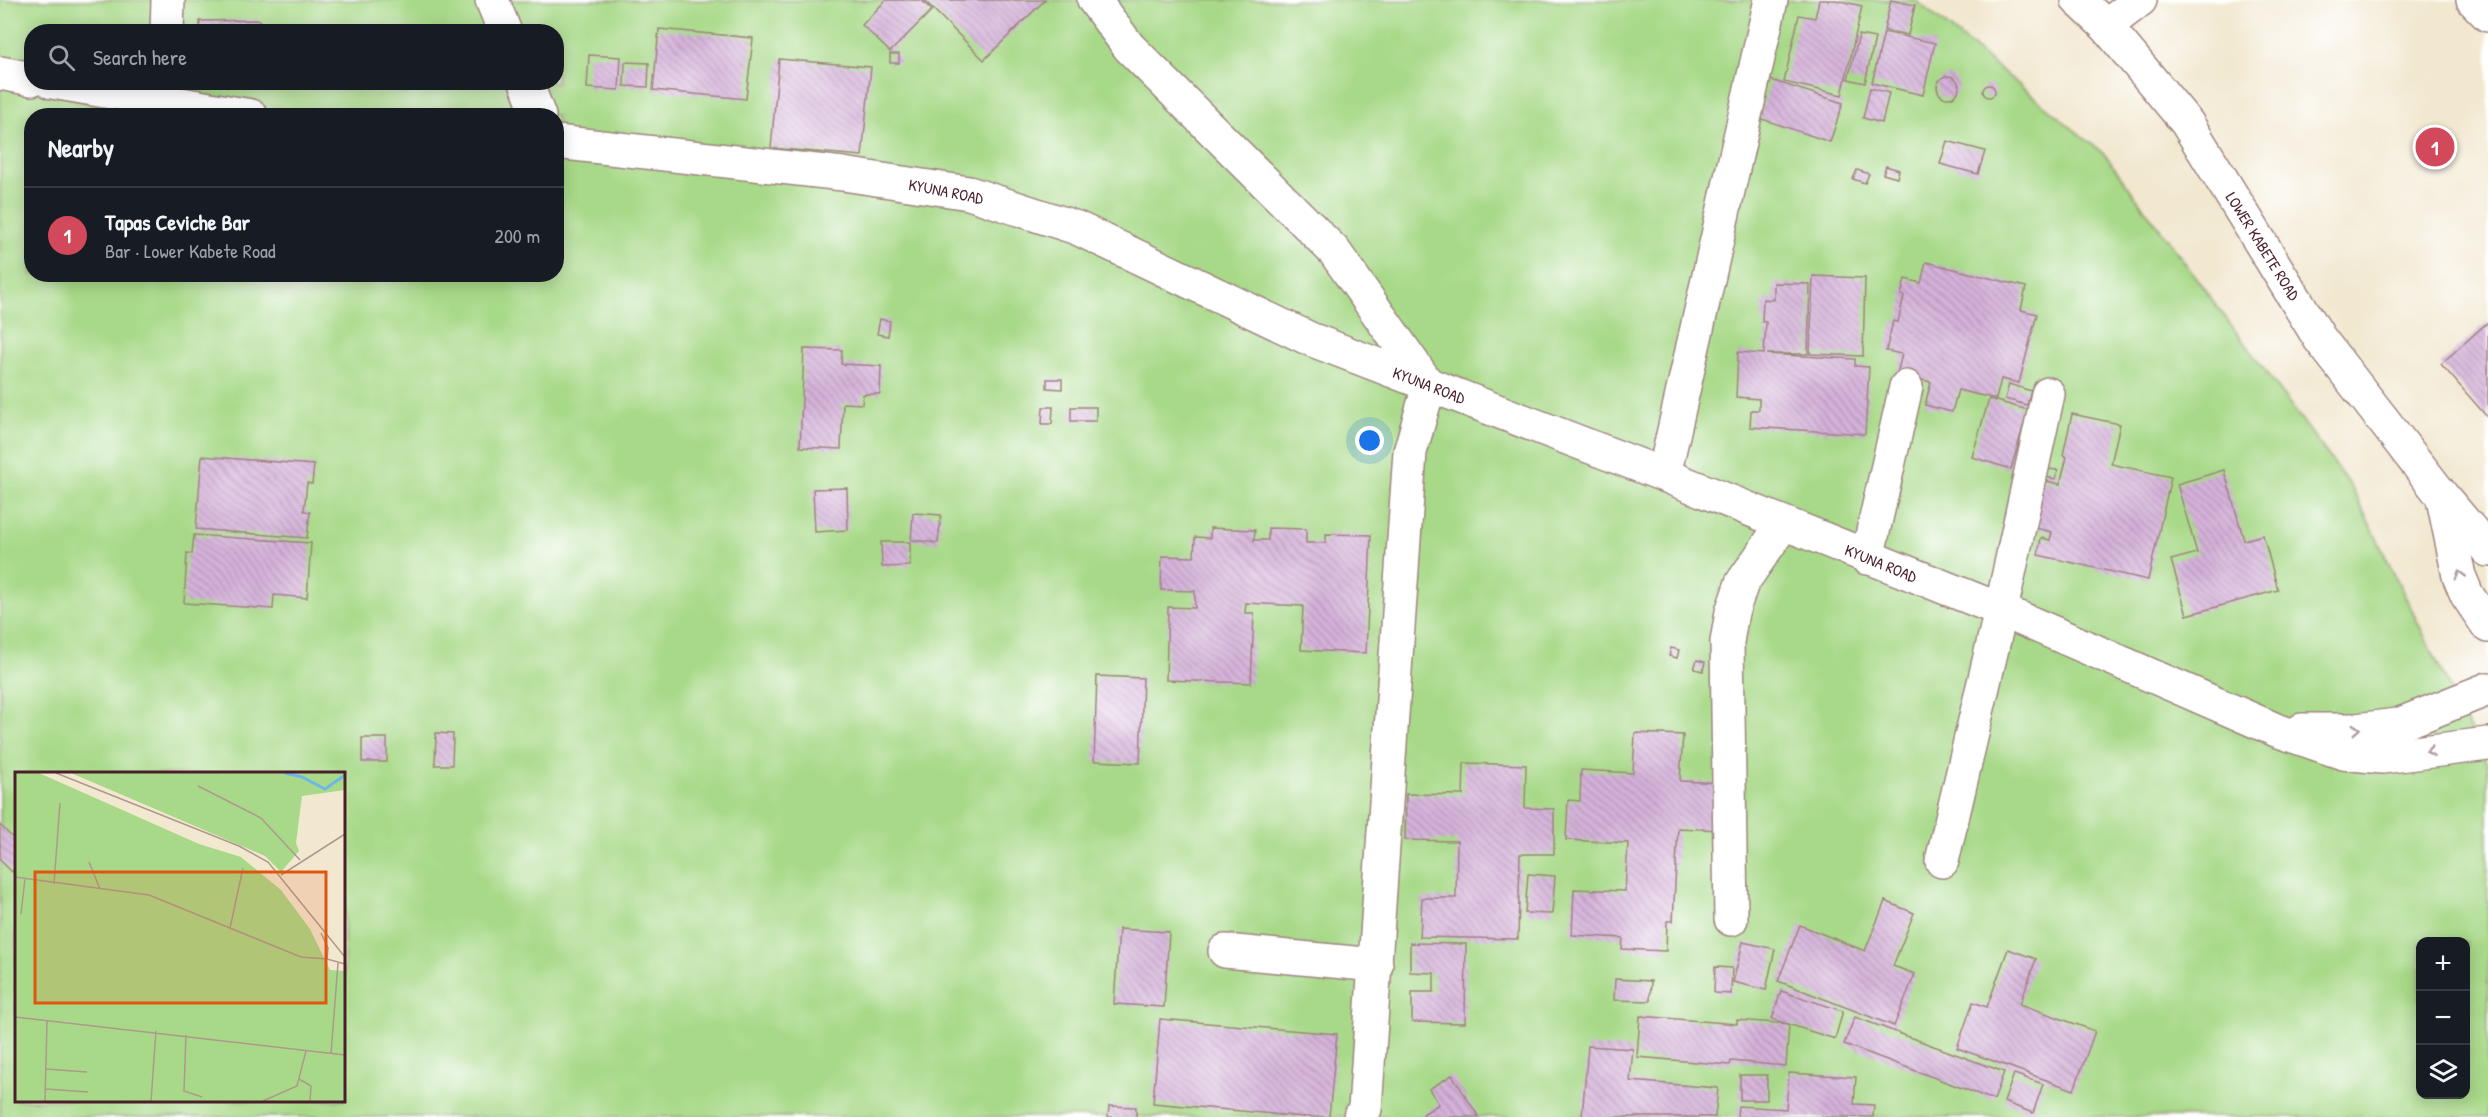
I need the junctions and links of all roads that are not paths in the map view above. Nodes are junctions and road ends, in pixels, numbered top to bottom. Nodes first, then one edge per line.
1 (168, 0) edge
2 (492, 0) edge
3 (1094, 0) edge
4 (1771, 0) edge
5 (2078, 0) edge
6 (2140, 0) edge
7 (2473, 0) edge
8 (2488, 15) edge
9 (166, 24) edge
10 (502, 24) edge
11 (2106, 26) junction
12 (0, 73) edge
13 (24, 78) edge
14 (141, 90) edge
15 (529, 90) edge
16 (163, 92) edge
17 (222, 108) edge
18 (536, 108) edge
19 (564, 143) edge
20 (1429, 386) junction
21 (1906, 387) dead end
22 (2048, 394) dead end
23 (1664, 476) junction
24 (2443, 497) junction
25 (1783, 524) junction
26 (2488, 550) edge
27 (1867, 558) junction
28 (2001, 610) junction
29 (2488, 626) edge
30 (2488, 688) edge
31 (2488, 720) edge
32 (2276, 730) junction
33 (2488, 744) edge
34 (1942, 861) dead end
35 (1731, 919) dead end
36 (1225, 951) dead end
37 (1376, 965) junction
38 (1360, 1117) edge

1 - 9 main road
2 - 10 main road
3 - 20 main road
4 - 23 main road
5 - 11 main road, LOWER KABETE ROAD
6 - 11 main road
7 - 8 main road
11 - 24 main road, LOWER KABETE ROAD
12 - 13 main road
14 - 16 main road
15 - 18 main road
16 - 17 main road
19 - 20 main road, KYUNA ROAD
20 - 23 main road, KYUNA ROAD
20 - 37 main road
21 - 27 main road
22 - 28 main road
23 - 25 main road, KYUNA ROAD
24 - 26 main road, LOWER KABETE ROAD
29 -> 24 main road
25 - 27 main road, KYUNA ROAD
25 - 35 main road
27 - 28 main road, KYUNA ROAD
28 - 32 main road, KYUNA ROAD
28 - 34 main road
30 - 31 main road
32 -> 30 main road
33 -> 32 main road, KYUNA ROAD
36 - 37 main road
37 - 38 main road

